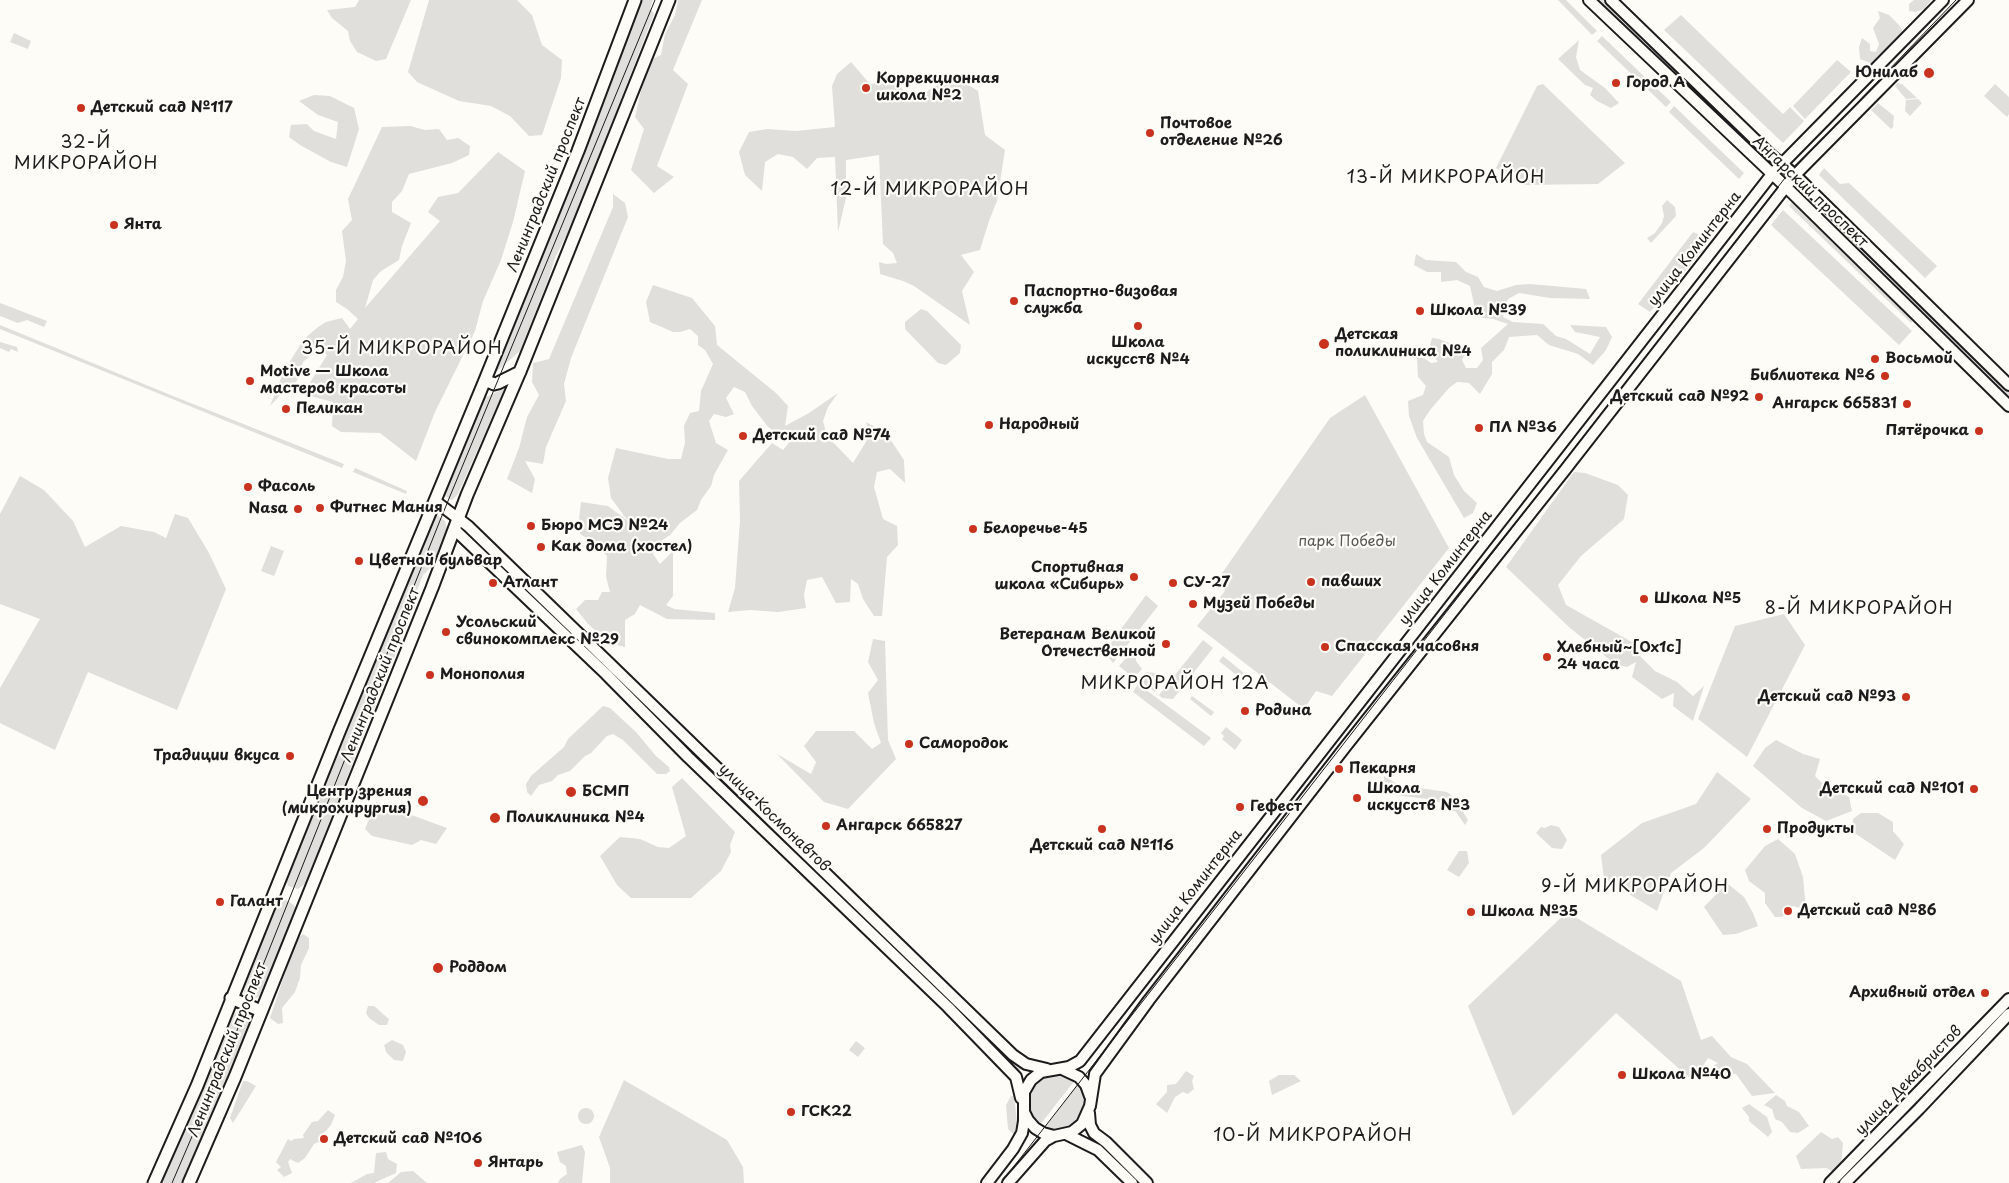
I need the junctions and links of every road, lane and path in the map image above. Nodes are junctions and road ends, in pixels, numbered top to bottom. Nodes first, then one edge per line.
1 (635, 0) edge
2 (669, 0) edge
3 (1589, 0) edge
4 (1611, 0) edge
5 (1943, 0) edge
6 (1968, 0) edge
7 (1650, 37) junction
8 (1640, 49) junction
9 (1781, 163) junction
10 (1772, 174) junction
11 (1795, 175) junction
12 (1786, 187) junction
13 (520, 372) junction
14 (485, 380) junction
15 (2009, 385) edge
16 (2009, 406) edge
17 (435, 500) junction
18 (458, 518) junction
19 (454, 529) junction
20 (231, 998) junction
21 (2009, 999) edge
22 (261, 1011) junction
23 (2009, 1014) edge
24 (1062, 1068) junction
25 (1048, 1069) junction
26 (1023, 1105) junction
27 (1090, 1106) junction
28 (1066, 1134) junction
29 (1054, 1136) junction
30 (1843, 1180) edge
31 (154, 1183) edge
32 (189, 1183) edge
33 (987, 1183) edge
34 (1008, 1183) edge
35 (1132, 1183) edge
36 (1147, 1183) edge
37 (1830, 1183) edge

1 - 14 main road, Ленинградский проспект
2 - 13 main road, Ленинградский проспект
3 - 8 street, Ангарский проспект
4 - 7 street, Ангарский проспект
5 - 9 street, улица Коминтерна
6 - 11 street, улица Коминтерна
7 - 8 street
7 - 9 street, Ангарский проспект
8 - 10 street, Ангарский проспект
9 - 10 street, улица Коминтерна
9 - 11 street, Ангарский проспект
10 - 12 street, Ангарский проспект
10 - 24 street, улица Коминтерна
11 - 12 street, улица Коминтерна
11 - 15 street, Ангарский проспект
12 - 16 street, Ангарский проспект
12 - 27 street, улица Коминтерна
13 - 14 main road
13 - 18 main road, Ленинградский проспект
14 - 17 main road, Ленинградский проспект
17 - 18 street, улица Космонавтов
17 - 20 main road, Ленинградский проспект
18 - 19 main road, Ленинградский проспект
18 - 25 street, улица Космонавтов
19 - 22 main road, Ленинградский проспект
19 - 26 street, улица Космонавтов
20 - 22 main road
20 - 31 main road, Ленинградский проспект
21 - 30 street, улица Декабристов
22 - 32 main road, Ленинградский проспект
23 - 30 street, улица Декабристов
24 - 25 street, улица Коминтерна
24 - 27 street
25 - 26 street
26 - 29 street, улица Космонавтов
26 - 33 street
27 - 28 street, улица Коминтерна
27 - 36 street
28 - 29 street
28 - 35 street
29 - 34 street
30 - 37 street, улица Декабристов

